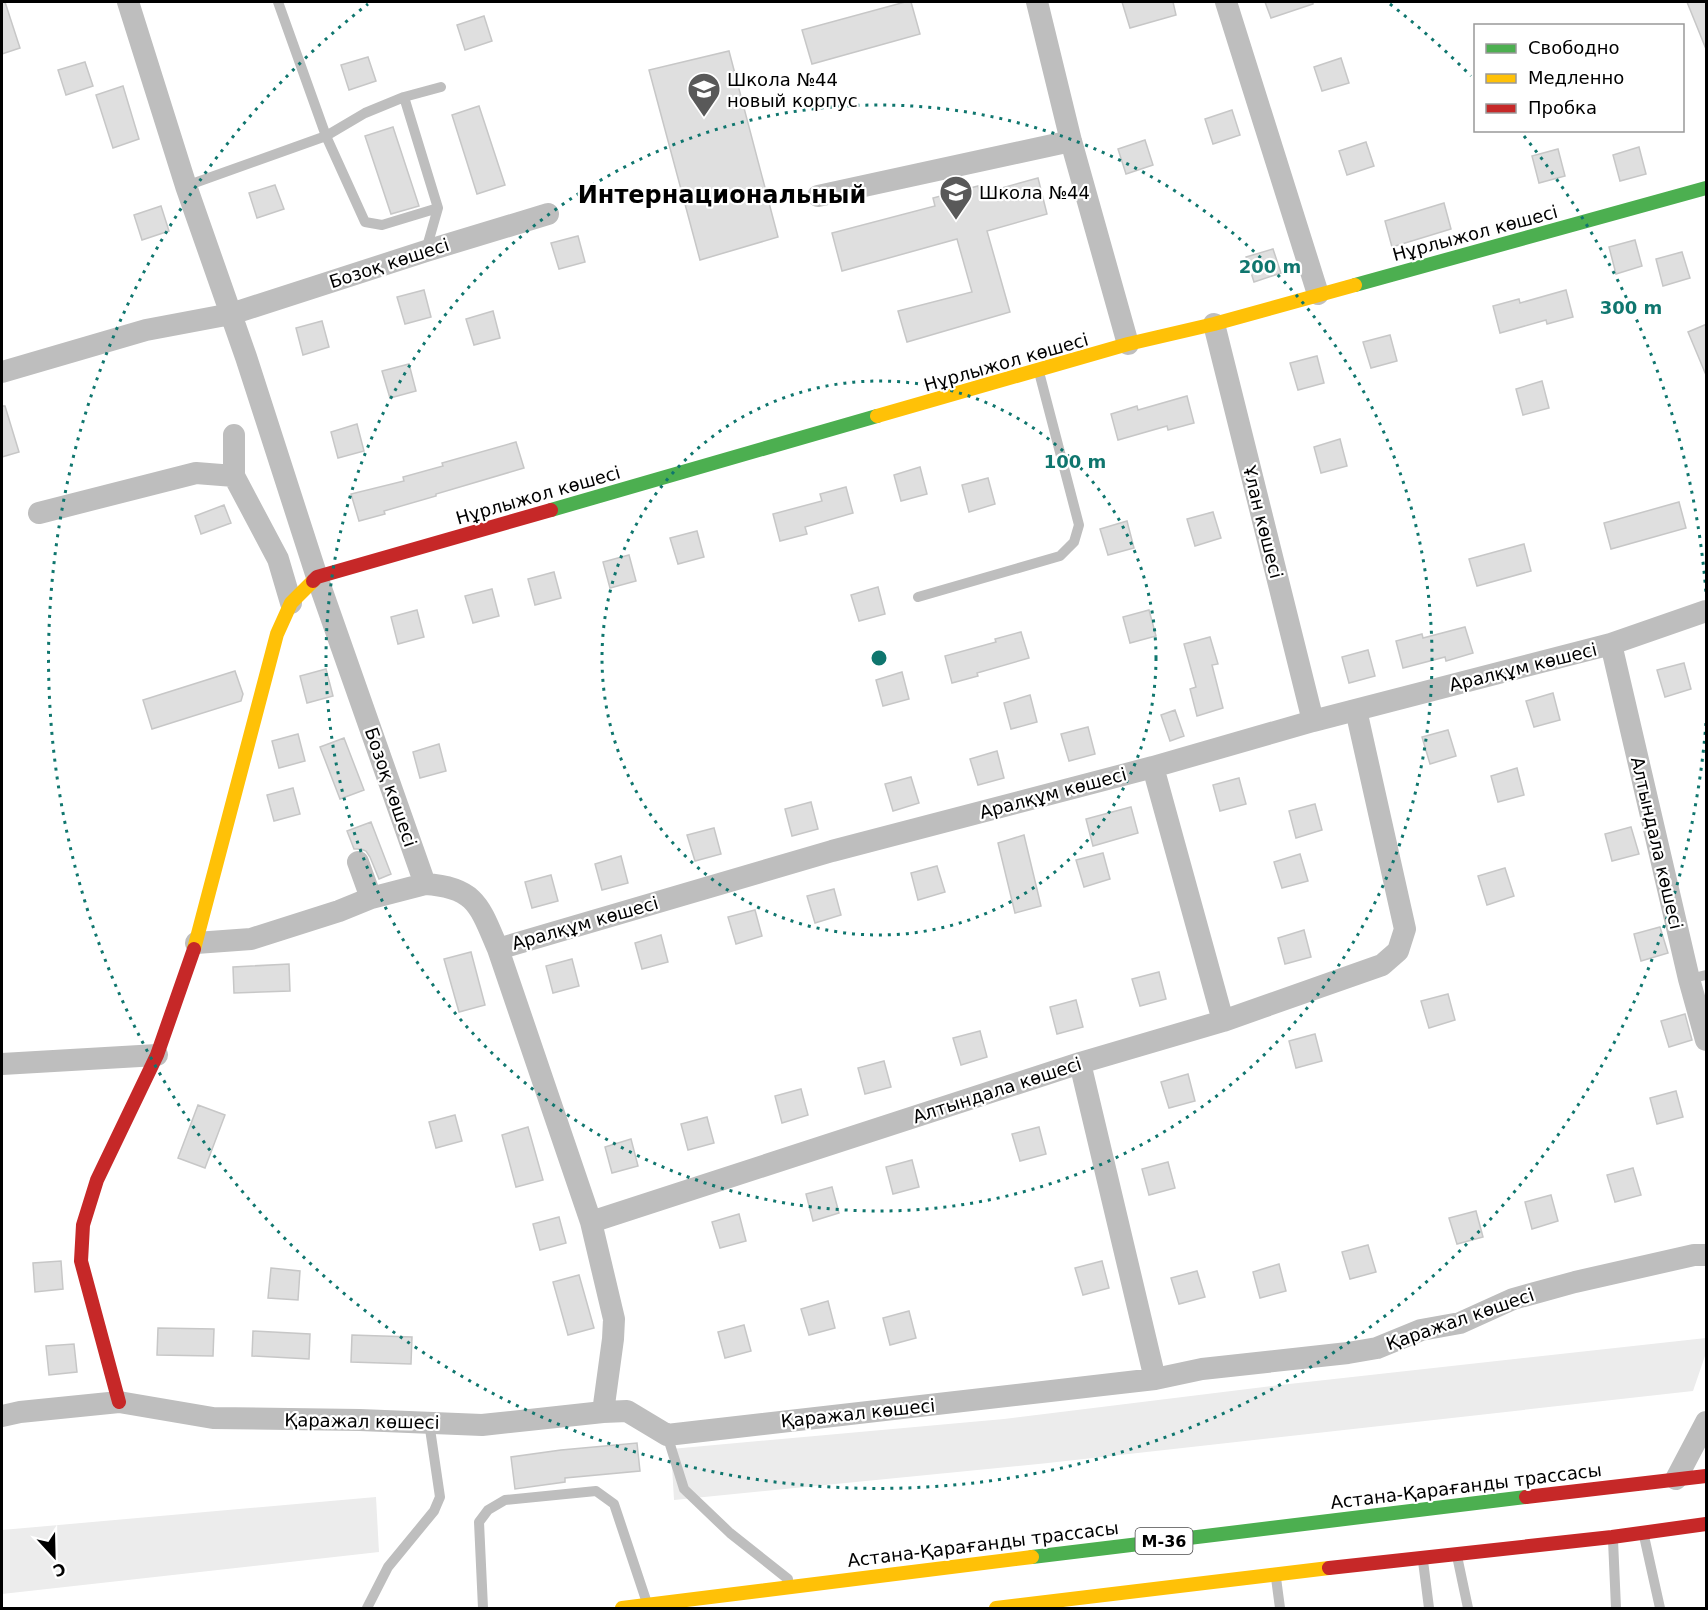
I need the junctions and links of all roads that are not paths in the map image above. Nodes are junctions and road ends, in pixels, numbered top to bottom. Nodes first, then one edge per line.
1 (128, 2) edge
2 (278, 2) edge
3 (1037, 2) edge
4 (1226, 2) edge
5 (441, 87) dead end
6 (404, 97) junction
7 (326, 136) junction
8 (1071, 141) junction
9 (186, 186) junction
10 (1707, 188) edge
11 (818, 196) dead end
12 (438, 208) junction
13 (548, 214) dead end
14 (426, 250) junction
15 (1318, 294) junction
16 (231, 314) junction
17 (1214, 324) junction
18 (1128, 344) junction
19 (1039, 371) junction
20 (2, 372) edge
21 (234, 435) dead end
22 (234, 476) junction
23 (39, 513) dead end
24 (317, 577) junction
25 (918, 597) dead end
26 (291, 603) junction
27 (1707, 611) edge
28 (1611, 644) junction
29 (1356, 710) junction
30 (1313, 721) junction
31 (1153, 767) junction
32 (358, 861) dead end
33 (425, 884) junction
34 (371, 898) junction
35 (196, 943) junction
36 (498, 948) junction
37 (1698, 977) edge
38 (1223, 1021) junction
39 (1707, 1040) edge
40 (157, 1055) junction
41 (1080, 1063) junction
42 (2, 1064) edge
43 (591, 1222) junction
44 (1707, 1255) edge
45 (1155, 1379) junction
46 (118, 1402) junction
47 (603, 1412) junction
48 (2, 1416) edge
49 (429, 1422) junction
50 (1707, 1422) edge
51 (667, 1435) junction
52 (1707, 1476) edge
53 (1676, 1479) junction
54 (1707, 1524) edge
55 (1644, 1532) junction
56 (1612, 1537) junction
57 (1456, 1553) junction
58 (1423, 1557) junction
59 (1275, 1575) junction
60 (795, 1585) junction
61 (648, 1606) junction
62 (367, 1608) edge
63 (483, 1608) edge
64 (622, 1608) edge
65 (996, 1608) edge
66 (1280, 1608) edge
67 (1429, 1608) edge
68 (1468, 1608) edge
69 (1616, 1608) edge
70 (1660, 1608) edge

1 - 9 street, Бозоқ көшесі
2 - 7 lane
3 - 8 street
4 - 15 street
5 - 6 lane
6 - 7 lane
6 - 12 lane
7 - 9 lane
7 - 12 lane
8 - 11 street
8 - 18 street
9 - 16 street, Бозоқ көшесі
10 - 15 street, Нұрлыжол көшесі
12 - 14 lane
13 - 14 street, Бозоқ көшесі
14 - 16 street, Бозоқ көшесі
15 - 17 street, Нұрлыжол көшесі
16 - 20 street, Бозоқ көшесі
16 - 24 street, Бозоқ көшесі
17 - 18 street, Нұрлыжол көшесі
17 - 30 street, Ұлан көшесі
18 - 19 street, Нұрлыжол көшесі
19 - 24 street, Нұрлыжол көшесі
19 - 25 lane
21 - 22 street
22 - 23 street
22 - 26 street
24 - 26 street
24 - 33 street, Бозоқ көшесі
26 - 35 street
27 - 28 street, Аралқұм көшесі
28 - 29 street, Аралқұм көшесі
28 - 37 street, Алтындала көшесі
29 - 30 street, Аралқұм көшесі
29 - 38 street, Алтындала көшесі
30 - 31 street, Аралқұм көшесі
31 - 36 street, Аралқұм көшесі
31 - 38 street
32 - 34 street
33 - 34 street
33 - 36 street
34 - 35 street
35 - 40 street
36 - 43 street
37 - 39 street, Алтындала көшесі
38 - 41 street, Алтындала көшесі
40 - 42 street
40 - 46 street
41 - 43 street, Алтындала көшесі
41 - 45 street
43 - 47 street
44 - 45 street, Қаражал көшесі
45 - 51 street, Қаражал көшесі
46 - 48 street, Қаражал көшесі
46 - 49 street, Қаражал көшесі
47 - 49 street, Қаражал көшесі
47 - 51 street, Қаражал көшесі
49 - 62 lane
50 - 53 street
51 - 60 lane
52 - 53 street, Астана-Қарағанды трассасы / M-36
53 - 60 street, Астана-Қарағанды трассасы / M-36
54 - 55 street
55 - 56 street
55 - 70 lane
56 - 57 street
56 - 69 lane
57 - 58 street
57 - 68 lane
58 - 59 street
58 - 67 lane
59 - 65 street
59 - 66 lane
60 - 61 street, Астана-Қарағанды трассасы / M-36
61 - 63 lane
61 - 64 street, Астана-Қарағанды трассасы / M-36

